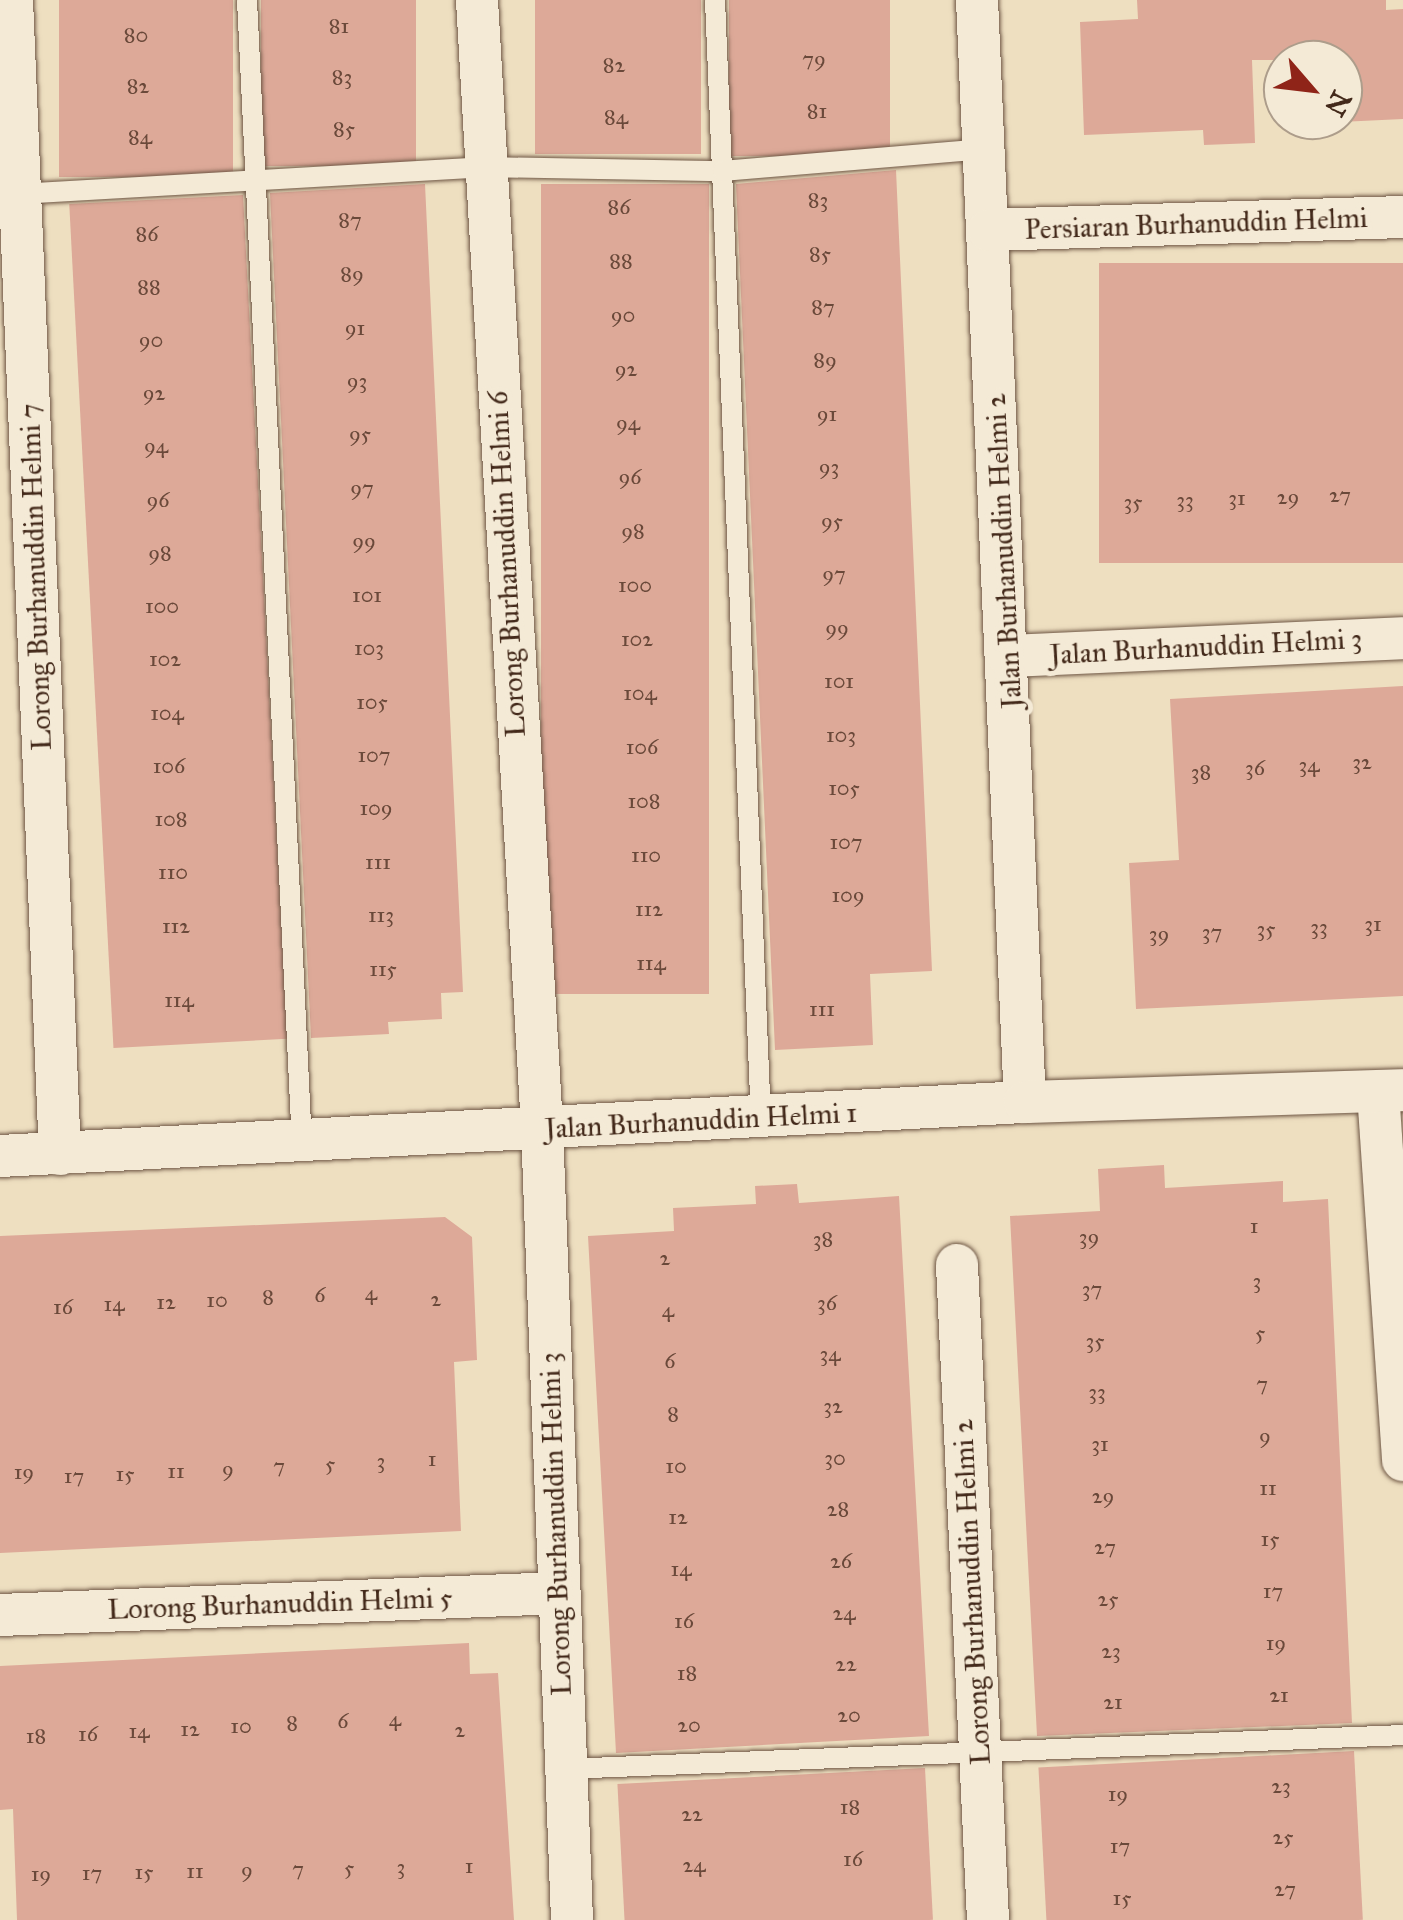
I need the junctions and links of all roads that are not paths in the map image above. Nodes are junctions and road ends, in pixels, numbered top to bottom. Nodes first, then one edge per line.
1 (12, 0) edge
2 (247, 0) edge
3 (477, 0) edge
4 (715, 0) edge
5 (977, 0) edge
6 (984, 149) junction
7 (483, 167) junction
8 (723, 172) junction
9 (258, 180) junction
10 (11, 195) edge
11 (1403, 218) edge
12 (988, 230) junction
13 (1403, 638) edge
14 (1009, 656) junction
15 (1390, 1091) edge
16 (1025, 1102) junction
17 (760, 1119) junction
18 (542, 1128) junction
19 (302, 1144) junction
20 (60, 1154) junction
21 (0, 1156) edge
22 (957, 1265) dead end
23 (1403, 1460) edge
24 (560, 1593) junction
25 (0, 1615) edge
26 (1403, 1735) edge
27 (980, 1755) junction
28 (565, 1769) junction
29 (572, 1920) edge
30 (988, 1920) edge

1 - 10 street, Lorong Burhanuddin Helmi 7
2 - 9 lane
3 - 7 street, Lorong Burhanuddin Helmi 6
4 - 8 lane
5 - 6 street, Jalan Burhanuddin Helmi 2
6 - 8 lane
6 - 12 street, Jalan Burhanuddin Helmi 2
7 - 8 lane
7 - 9 lane
7 - 18 street, Lorong Burhanuddin Helmi 6
8 - 17 lane
9 - 10 lane
9 - 19 lane
10 - 20 street, Lorong Burhanuddin Helmi 7
11 - 12 street, Persiaran Burhanuddin Helmi
12 - 14 street, Jalan Burhanuddin Helmi 2
13 - 14 street, Jalan Burhanuddin Helmi 3
14 - 16 street, Jalan Burhanuddin Helmi 2
15 - 16 street, Jalan Burhanuddin Helmi 1
15 - 23 street
16 - 17 street, Jalan Burhanuddin Helmi 1
17 - 18 street, Jalan Burhanuddin Helmi 1
18 - 19 street, Jalan Burhanuddin Helmi 1
18 - 24 street, Lorong Burhanuddin Helmi 3
19 - 20 street, Jalan Burhanuddin Helmi 1
20 - 21 street, Jalan Burhanuddin Helmi 1
22 - 27 street, Lorong Burhanuddin Helmi 2
24 - 25 street, Lorong Burhanuddin Helmi 5
24 - 28 street, Lorong Burhanuddin Helmi 3
26 - 27 lane
27 - 28 lane
27 - 30 street, Lorong Burhanuddin Helmi 2
28 - 29 street, Lorong Burhanuddin Helmi 3

